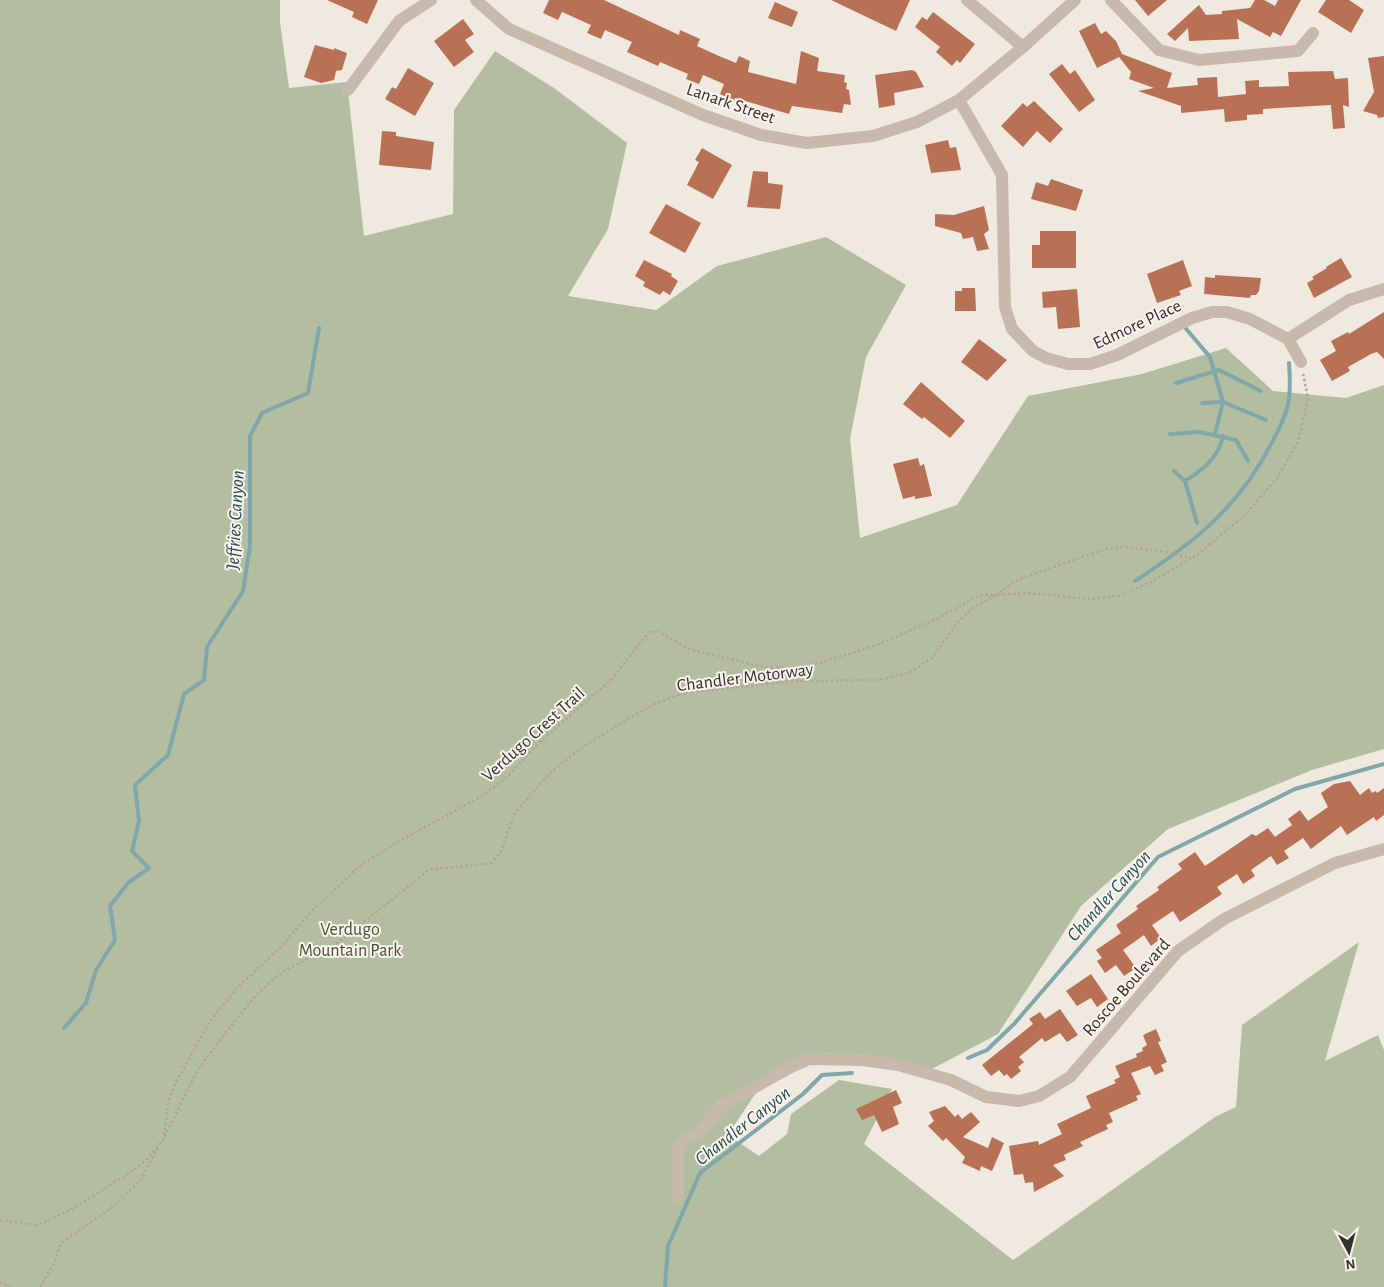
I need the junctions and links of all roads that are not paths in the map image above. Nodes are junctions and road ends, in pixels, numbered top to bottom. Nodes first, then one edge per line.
1 (431, 0) edge
2 (476, 0) edge
3 (967, 0) edge
4 (1075, 0) edge
5 (1111, 0) edge
6 (1313, 33) dead end
7 (1023, 47) junction
8 (348, 90) dead end
9 (959, 100) junction
10 (1384, 289) edge
11 (1288, 339) junction
12 (1301, 362) road end
13 (1384, 849) edge
14 (678, 1196) dead end

1 - 8 street
2 - 9 street, Lanark Street
3 - 7 street
4 - 7 street, Lanark Street
5 - 6 street
7 - 9 street, Lanark Street
9 - 11 street, Edmore Place
10 - 11 street
11 - 12 street
13 - 14 street, Roscoe Boulevard

